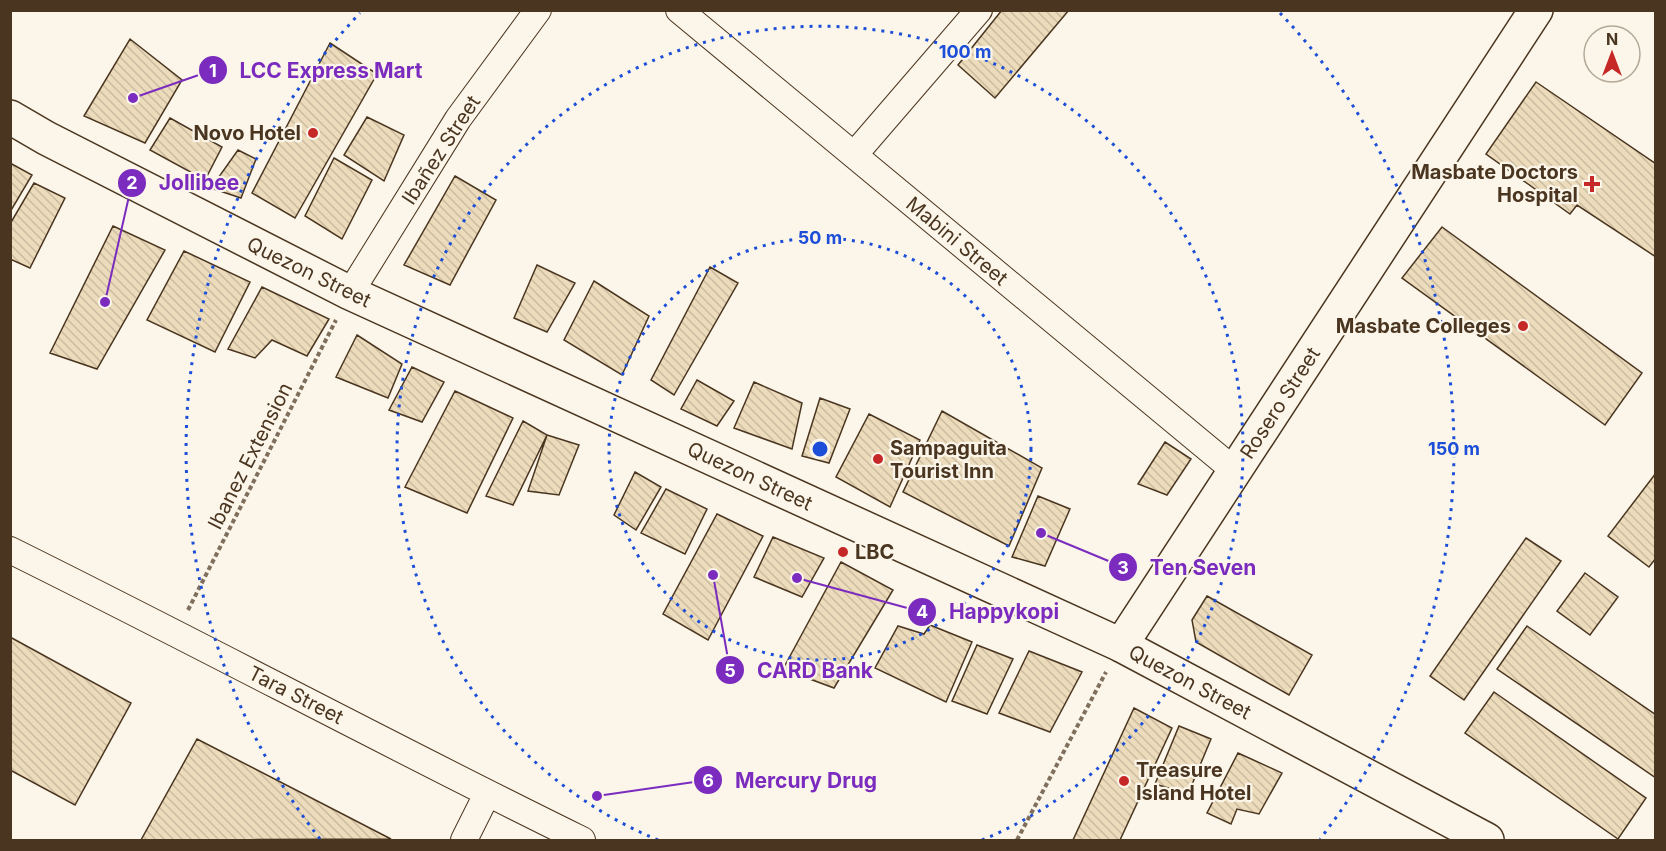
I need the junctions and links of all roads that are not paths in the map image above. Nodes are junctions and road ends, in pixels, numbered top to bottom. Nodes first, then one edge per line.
1 (538, 10) edge
2 (679, 10) edge
3 (979, 10) edge
4 (1536, 10) edge
5 (10, 117) edge
6 (854, 155) junction
7 (350, 293) junction
8 (1235, 471) junction
9 (10, 549) edge
10 (1120, 645) junction
11 (487, 794) junction
12 (464, 840) edge
13 (582, 840) edge
14 (1487, 840) edge

1 - 7 street, Ibañez Street
2 - 6 street, Mabini Street
3 - 6 street
4 - 8 main road, Rosero Street
5 - 7 main road, Quezon Street
6 - 8 street, Mabini Street
7 - 10 main road, Quezon Street
8 - 10 main road, Rosero Street
9 - 11 street, Tara Street
10 - 14 main road, Quezon Street
11 - 12 street
11 - 13 street, Tara Street

